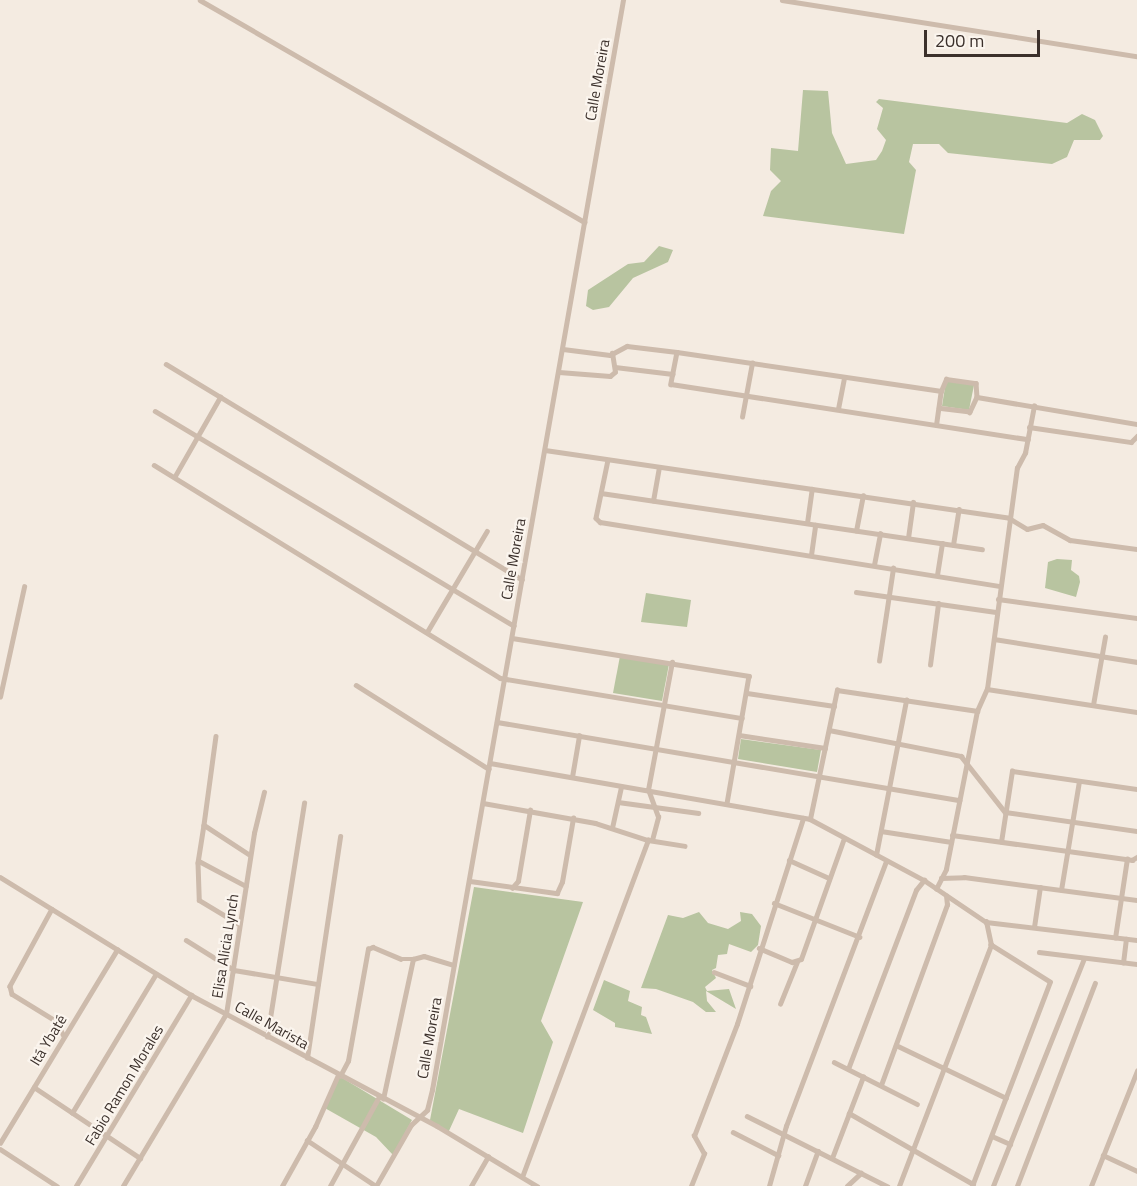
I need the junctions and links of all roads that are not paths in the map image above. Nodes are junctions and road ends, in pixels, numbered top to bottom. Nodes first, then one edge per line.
1 (200, 0) edge
2 (623, 0) edge
3 (782, 0) edge
4 (1137, 56) edge
5 (585, 222) junction
6 (563, 349) junction
7 (677, 352) junction
8 (612, 353) junction
9 (752, 363) junction
10 (166, 364) dead end
11 (615, 367) junction
12 (559, 372) junction
13 (673, 374) junction
14 (844, 378) junction
15 (941, 391) junction
16 (747, 395) junction
17 (220, 397) junction
18 (977, 398) junction
19 (1034, 406) junction
20 (939, 408) junction
21 (838, 409) junction
22 (155, 411) dead end
23 (742, 417) dead end
24 (1137, 423) edge
25 (936, 425) junction
26 (1029, 427) junction
27 (1137, 436) edge
28 (199, 437) junction
29 (1028, 439) junction
30 (1134, 442) edge
31 (545, 450) junction
32 (608, 460) junction
33 (154, 465) dead end
34 (659, 468) junction
35 (175, 476) junction
36 (812, 489) junction
37 (601, 493) junction
38 (863, 496) junction
39 (653, 501) junction
40 (913, 502) junction
41 (959, 509) junction
42 (1009, 518) junction
43 (807, 523) junction
44 (815, 525) junction
45 (487, 531) dead end
46 (856, 531) junction
47 (880, 534) junction
48 (908, 538) junction
49 (942, 543) junction
50 (952, 545) junction
51 (982, 549) dead end
52 (1137, 549) edge
53 (475, 552) junction
54 (811, 555) junction
55 (874, 565) junction
56 (893, 568) junction
57 (937, 575) junction
58 (522, 580) junction
59 (24, 586) dead end
60 (1000, 586) junction
61 (452, 590) junction
62 (856, 592) dead end
63 (889, 597) junction
64 (998, 599) junction
65 (938, 604) junction
66 (996, 612) junction
67 (1137, 618) edge
68 (514, 626) junction
69 (427, 632) junction
70 (1105, 637) dead end
71 (512, 638) junction
72 (994, 639) junction
73 (1101, 657) junction
74 (879, 661) dead end
75 (672, 662) junction
76 (1137, 662) edge
77 (930, 665) dead end
78 (504, 679) junction
79 (356, 685) dead end
80 (987, 689) junction
81 (747, 693) junction
82 (0, 697) edge
83 (906, 700) junction
84 (664, 704) junction
85 (1093, 705) junction
86 (834, 706) junction
87 (977, 711) junction
88 (1137, 712) edge
89 (742, 718) junction
90 (497, 722) junction
91 (829, 730) junction
92 (739, 735) junction
93 (216, 736) dead end
94 (579, 736) junction
95 (898, 742) junction
96 (825, 748) junction
97 (655, 749) junction
98 (968, 761) junction
99 (734, 762) junction
100 (490, 763) junction
101 (489, 769) junction
102 (819, 776) junction
103 (572, 777) junction
104 (1079, 781) junction
105 (621, 786) junction
106 (889, 788) junction
107 (1137, 789) edge
108 (648, 790) junction
109 (264, 792) dead end
110 (959, 800) junction
111 (618, 802) junction
112 (304, 803) dead end
113 (483, 803) junction
114 (727, 804) junction
115 (654, 807) junction
116 (530, 810) junction
117 (1005, 812) junction
118 (698, 813) dead end
119 (573, 818) junction
120 (803, 818) junction
121 (810, 819) junction
122 (1073, 822) junction
123 (204, 825) junction
124 (612, 828) junction
125 (881, 831) junction
126 (1137, 831) edge
127 (952, 835) junction
128 (340, 836) dead end
129 (844, 838) junction
130 (650, 840) junction
131 (951, 842) junction
132 (1001, 842) junction
133 (685, 846) dead end
134 (1068, 850) junction
135 (250, 855) junction
136 (876, 855) junction
137 (1137, 858) edge
138 (1127, 859) junction
139 (789, 860) junction
140 (199, 861) junction
141 (886, 861) junction
142 (0, 878) edge
143 (829, 878) junction
144 (941, 878) junction
145 (924, 880) junction
146 (470, 881) junction
147 (246, 886) junction
148 (1040, 887) junction
149 (512, 888) junction
150 (936, 889) junction
151 (1061, 890) junction
152 (946, 896) junction
153 (1119, 897) junction
154 (1137, 900) edge
155 (774, 903) junction
156 (52, 909) junction
157 (814, 921) junction
158 (986, 922) junction
159 (239, 924) junction
160 (1034, 927) junction
161 (860, 937) junction
162 (1115, 938) junction
163 (1126, 939) junction
164 (186, 940) dead end
165 (1137, 940) edge
166 (992, 945) junction
167 (759, 948) junction
168 (117, 950) junction
169 (1040, 952) dead end
170 (1084, 958) junction
171 (413, 959) junction
172 (797, 962) junction
173 (1123, 963) junction
174 (1137, 964) edge
175 (454, 965) junction
176 (234, 970) junction
177 (714, 972) dead end
178 (156, 974) junction
179 (277, 976) junction
180 (1095, 983) dead end
181 (318, 984) junction
182 (750, 987) junction
183 (191, 995) junction
184 (780, 1004) dead end
185 (226, 1014) junction
186 (64, 1036) junction
187 (267, 1037) junction
188 (896, 1045) junction
189 (308, 1058) junction
190 (834, 1062) dead end
191 (944, 1068) junction
192 (848, 1069) junction
193 (1137, 1071) edge
194 (340, 1076) junction
195 (863, 1077) junction
196 (881, 1085) junction
197 (34, 1088) junction
198 (381, 1098) junction
199 (1006, 1098) junction
200 (917, 1104) dead end
201 (72, 1113) junction
202 (849, 1113) junction
203 (747, 1116) dead end
204 (420, 1119) junction
205 (733, 1132) dead end
206 (784, 1134) junction
207 (108, 1136) junction
208 (992, 1136) junction
209 (307, 1140) junction
210 (0, 1143) edge
211 (1010, 1144) junction
212 (914, 1148) junction
213 (0, 1149) edge
214 (818, 1151) junction
215 (778, 1155) junction
216 (1102, 1155) junction
217 (488, 1157) junction
218 (140, 1158) junction
219 (832, 1158) junction
220 (342, 1165) junction
221 (1137, 1171) edge
222 (861, 1173) junction
223 (522, 1177) junction
224 (528, 1180) junction
225 (972, 1185) edge
226 (57, 1186) edge
227 (76, 1186) edge
228 (123, 1186) edge
229 (282, 1186) edge
230 (330, 1186) edge
231 (376, 1186) edge
232 (471, 1186) edge
233 (525, 1186) edge
234 (537, 1186) edge
235 (691, 1186) edge
236 (769, 1186) edge
237 (805, 1186) edge
238 (847, 1186) edge
239 (887, 1186) edge
240 (899, 1186) edge
241 (993, 1186) edge
242 (1017, 1186) edge
243 (1091, 1186) edge

1 - 5 street
2 - 5 street, Calle Moreira
3 - 4 street
5 - 6 street, Calle Moreira
6 - 8 street
6 - 12 street, Calle Moreira
7 - 8 street
7 - 9 street
7 - 13 street
8 - 11 street
9 - 14 street
9 - 16 street
10 - 17 street
11 - 12 street
11 - 13 street
12 - 31 street, Calle Moreira
13 - 16 street
14 - 15 street
14 - 21 street
15 - 18 street
15 - 20 street
16 - 21 street
16 - 23 street
17 - 28 street
17 - 53 street
18 - 19 street
18 - 20 street
19 - 24 street
19 - 26 street
20 - 25 street
21 - 25 street
22 - 28 street
25 - 29 street
26 - 29 street
26 - 30 street
27 - 30 street
28 - 35 street
28 - 61 street
29 - 42 street
31 - 32 street
31 - 58 street, Calle Moreira
32 - 34 street
32 - 37 street
33 - 35 street
34 - 36 street
34 - 39 street
35 - 69 street
36 - 38 street
36 - 43 street
37 - 39 street
37 - 54 street
38 - 40 street
38 - 46 street
39 - 43 street
40 - 41 street
40 - 48 street
41 - 42 street
41 - 50 street
42 - 52 street
42 - 60 street
43 - 44 street
44 - 46 street
44 - 54 street
45 - 53 street
46 - 47 street
47 - 48 street
47 - 55 street
48 - 49 street
49 - 50 street
49 - 57 street
50 - 51 street
53 - 58 street
53 - 61 street
54 - 55 street
55 - 56 street
56 - 57 street
56 - 63 street
57 - 60 street
58 - 68 street, Calle Moreira
59 - 82 street
60 - 64 street
61 - 68 street
61 - 69 street
62 - 63 street
63 - 65 street
63 - 74 street
64 - 66 street
64 - 67 street
65 - 66 street
65 - 77 street
66 - 72 street
68 - 71 street, Calle Moreira
69 - 78 street
70 - 73 street
71 - 75 street
71 - 78 street, Calle Moreira
72 - 73 street
72 - 80 street
73 - 76 street
73 - 85 street
75 - 81 street
75 - 84 street
78 - 84 street
78 - 90 street, Calle Moreira
79 - 101 street
80 - 85 street
80 - 87 street
81 - 86 street
81 - 89 street
83 - 86 street
83 - 87 street
83 - 95 street
84 - 89 street
84 - 97 street
85 - 88 street
86 - 91 street
87 - 98 street
89 - 92 street
90 - 94 street
90 - 100 street, Calle Moreira
91 - 95 street
91 - 96 street
92 - 96 street
92 - 99 street
93 - 123 street
94 - 97 street
94 - 103 street
95 - 98 street
95 - 106 street
96 - 102 street
97 - 99 street
97 - 108 street
98 - 110 street
98 - 117 street
99 - 102 street
99 - 114 street
100 - 101 street, Calle Moreira
100 - 103 street
101 - 113 street, Calle Moreira
102 - 106 street
102 - 121 street
103 - 105 street
104 - 107 street
104 - 117 street
104 - 122 street
105 - 108 street
105 - 111 street
106 - 110 street
106 - 125 street
108 - 114 street
108 - 115 street
109 - 135 street, Elisa Alicia Lynch
110 - 127 street
111 - 115 street
111 - 124 street
112 - 179 street
113 - 116 street
113 - 146 street, Calle Moreira
114 - 120 street
115 - 118 street
115 - 130 street
116 - 119 street
116 - 149 street
117 - 122 street
117 - 132 street
119 - 124 street
119 - 149 street
120 - 121 street
120 - 139 street
121 - 129 street
122 - 126 street
122 - 134 street
123 - 135 street
123 - 140 street
124 - 130 street
125 - 131 street
125 - 136 street
127 - 131 street
127 - 132 street
128 - 181 street
129 - 136 street
129 - 143 street
130 - 133 street
130 - 223 street
131 - 144 street
132 - 134 street
134 - 138 street
134 - 151 street
135 - 147 street, Elisa Alicia Lynch
136 - 141 street
137 - 138 street
138 - 153 street
139 - 143 street
139 - 155 street
140 - 147 street
140 - 159 street
141 - 145 street
141 - 161 street
142 - 156 street, Calle Marista
143 - 157 street
144 - 148 street
144 - 150 street
145 - 150 street
145 - 192 street
146 - 149 street
146 - 175 street, Calle Moreira
147 - 159 street, Elisa Alicia Lynch
148 - 151 street
148 - 160 street
150 - 152 street
151 - 153 street
152 - 158 street
152 - 188 street
153 - 154 street
153 - 162 street
155 - 157 street
155 - 167 street
156 - 168 street, Calle Marista
156 - 186 street
157 - 161 street
157 - 172 street
158 - 160 street
158 - 166 street
159 - 176 street, Elisa Alicia Lynch
160 - 162 street
161 - 206 street
162 - 163 street
163 - 165 street
163 - 173 street
164 - 176 street
166 - 191 street
166 - 199 street
167 - 172 street
167 - 182 street
168 - 178 street, Calle Marista
168 - 186 street, Itá Ybaté
169 - 170 street
170 - 173 street
170 - 211 street
171 - 175 street
171 - 194 street
171 - 198 street
172 - 184 street
173 - 174 street
175 - 204 street, Calle Moreira
176 - 179 street
176 - 185 street, Elisa Alicia Lynch
177 - 182 street
178 - 183 street, Calle Marista
178 - 201 street
179 - 181 street
179 - 187 street
180 - 242 street
181 - 189 street
182 - 235 street
183 - 185 street, Calle Marista
183 - 207 street, Fabio Ramon Morales
185 - 187 street, Calle Marista
185 - 218 street, Elisa Alicia Lynch
186 - 197 street, Itá Ybaté
187 - 189 street, Calle Marista
188 - 191 street
188 - 196 street
189 - 194 street, Calle Marista
190 - 192 street
191 - 199 street
191 - 212 street
192 - 195 street
193 - 216 street
194 - 198 street, Calle Marista
194 - 209 street
195 - 196 street
195 - 202 street
196 - 200 street
197 - 201 street
197 - 210 street, Itá Ybaté
198 - 204 street, Calle Marista
198 - 220 street
199 - 208 street
201 - 207 street
202 - 212 street
202 - 219 street
203 - 206 street
204 - 217 street, Calle Marista
204 - 231 street, Calle Moreira
205 - 215 street
206 - 214 street
206 - 215 street
207 - 218 street
207 - 227 street, Fabio Ramon Morales
208 - 211 street
208 - 225 street
209 - 220 street
209 - 229 street
211 - 241 street
212 - 225 street
212 - 240 street
213 - 226 street
214 - 219 street
214 - 237 street
215 - 236 street
216 - 221 street
216 - 243 street
217 - 223 street, Calle Marista
217 - 232 street
218 - 228 street, Elisa Alicia Lynch
219 - 222 street
220 - 230 street
220 - 231 street
222 - 238 street
222 - 239 street
223 - 224 street, Calle Marista
224 - 233 street
224 - 234 street, Calle Marista

